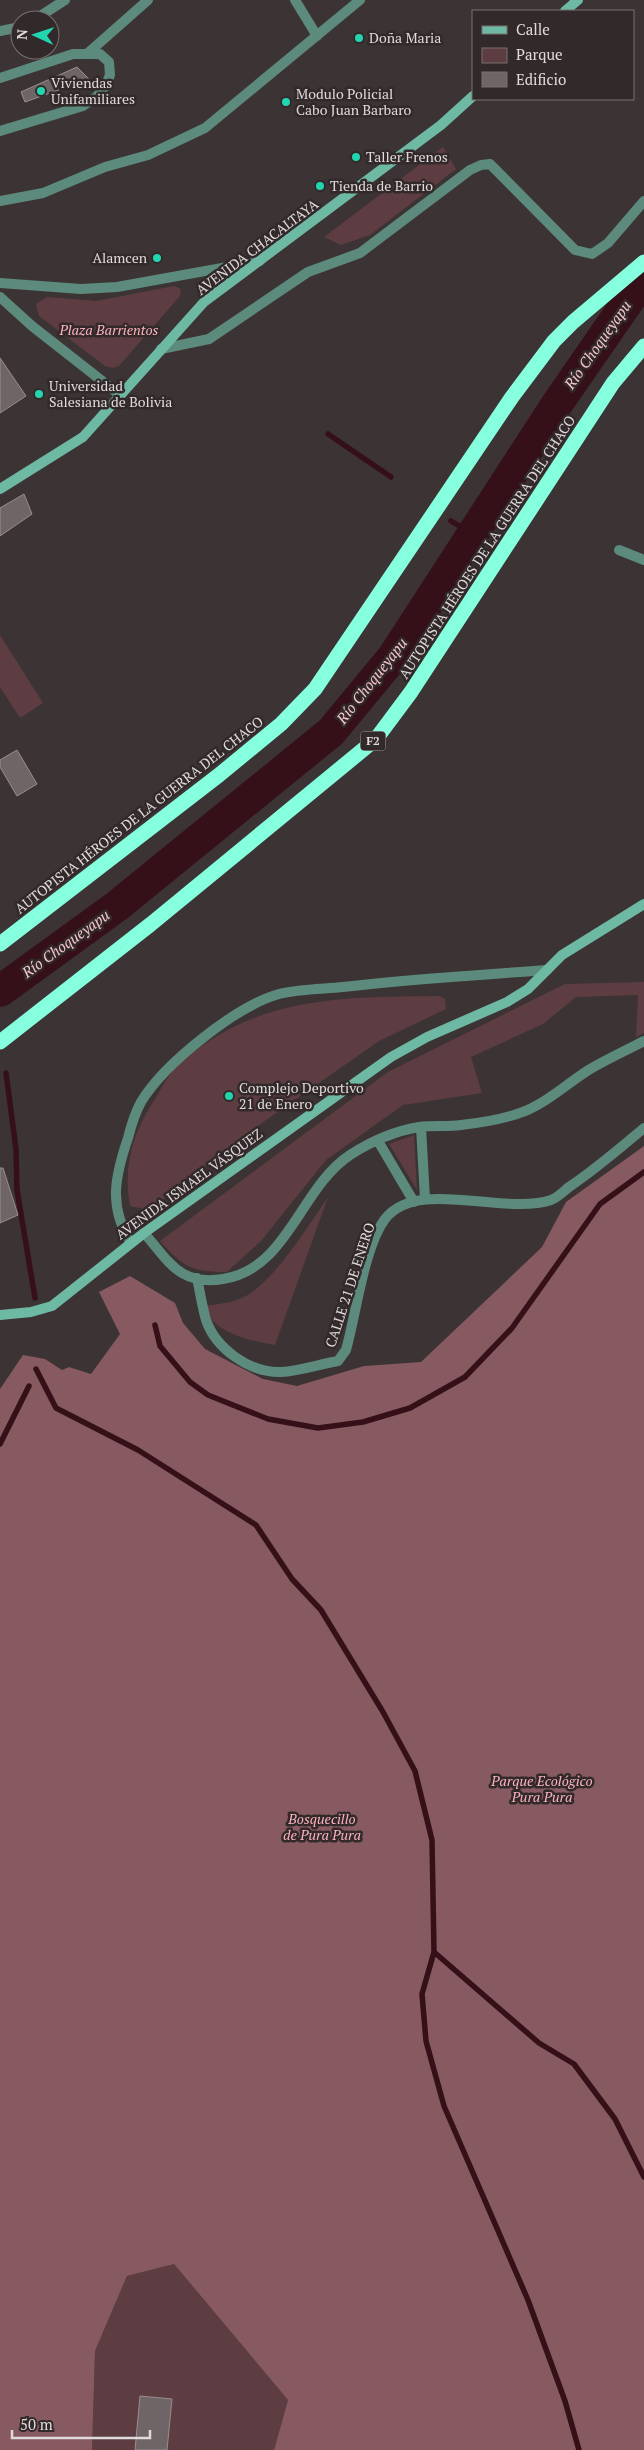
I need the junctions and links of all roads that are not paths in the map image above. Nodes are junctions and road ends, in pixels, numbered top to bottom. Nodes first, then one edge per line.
1 (65, 0) edge
2 (148, 0) edge
3 (295, 0) edge
4 (360, 0) edge
5 (578, 0) edge
6 (50, 10) edge
7 (566, 10) edge
8 (317, 36) junction
9 (88, 53) junction
10 (0, 78) edge
11 (472, 97) edge
12 (0, 131) edge
13 (0, 201) edge
14 (644, 201) edge
15 (261, 261) junction
16 (644, 262) edge
17 (0, 284) edge
18 (0, 297) edge
19 (644, 346) edge
20 (161, 349) junction
21 (120, 395) junction
22 (0, 489) edge
23 (619, 550) dead end
24 (644, 560) edge
25 (644, 904) edge
26 (0, 944) edge
27 (547, 970) junction
28 (644, 1041) edge
29 (0, 1042) edge
30 (421, 1127) junction
31 (644, 1128) edge
32 (378, 1141) junction
33 (425, 1199) junction
34 (414, 1202) junction
35 (144, 1233) junction
36 (131, 1242) junction
37 (197, 1278) junction
38 (0, 1315) edge

1 - 6 street
2 - 9 street
3 - 8 street
4 - 8 street
5 - 7 main road
8 - 13 street
9 - 10 street
9 - 12 street
11 - 15 main road, AVENIDA CHACALTAYA
14 - 20 street
15 - 17 street
15 - 20 main road, AVENIDA CHACALTAYA
16 - 26 highway, AUTOPISTA HÉROES DE LA GUERRA DEL CHACO
18 - 21 street
19 - 29 highway, AUTOPISTA HÉROES DE LA GUERRA DEL CHACO / F2
20 - 21 main road, AVENIDA CHACALTAYA
21 - 22 main road, AVENIDA CHACALTAYA
23 - 24 street
25 - 27 main road, AVENIDA ISMAEL VÁSQUEZ
27 - 35 main road, AVENIDA ISMAEL VÁSQUEZ
27 - 36 street
28 - 30 street
30 - 32 street
30 - 33 street
31 - 33 street, CALLE 21 DE ENERO
32 - 34 street
32 - 37 street
33 - 34 street, CALLE 21 DE ENERO
34 - 37 street, CALLE 21 DE ENERO
35 - 36 main road, AVENIDA ISMAEL VÁSQUEZ
35 - 37 street
36 - 38 main road, AVENIDA ISMAEL VÁSQUEZ

